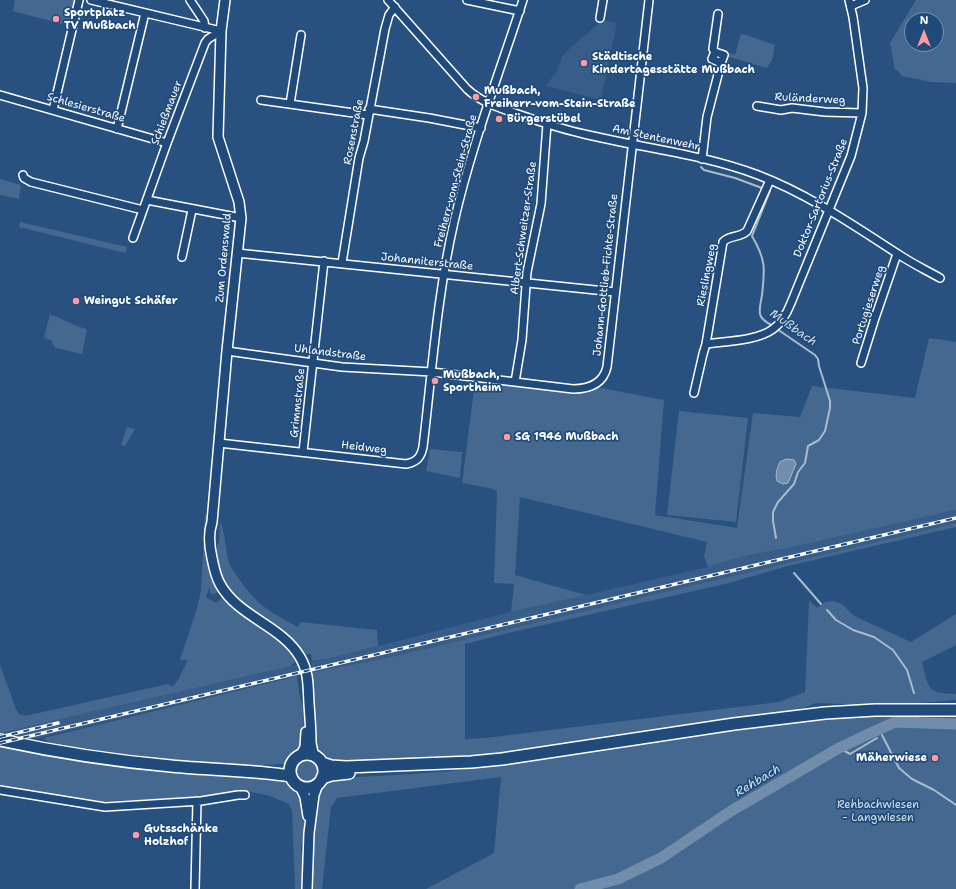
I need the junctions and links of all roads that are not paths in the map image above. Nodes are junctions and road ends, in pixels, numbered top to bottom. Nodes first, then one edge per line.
1 (79, 0) edge
2 (91, 0) edge
3 (190, 0) edge
4 (225, 0) edge
5 (388, 0) edge
6 (467, 0) edge
7 (523, 0) edge
8 (603, 0) edge
9 (649, 0) edge
10 (865, 0) edge
11 (850, 3) edge
12 (395, 7) junction
13 (520, 11) junction
14 (146, 13) junction
15 (718, 14) dead end
16 (600, 18) dead end
17 (205, 28) junction
18 (220, 31) junction
19 (302, 35) dead end
20 (0, 95) edge
21 (261, 100) dead end
22 (290, 104) junction
23 (489, 104) junction
24 (757, 106) dead end
25 (53, 110) junction
26 (369, 112) junction
27 (862, 113) junction
28 (547, 124) junction
29 (481, 128) junction
30 (117, 129) junction
31 (167, 143) junction
32 (632, 144) junction
33 (702, 159) junction
34 (23, 175) dead end
35 (770, 180) junction
36 (147, 200) junction
37 (143, 210) junction
38 (192, 210) junction
39 (829, 210) junction
40 (241, 218) junction
41 (133, 238) dead end
42 (237, 253) junction
43 (897, 254) junction
44 (182, 257) dead end
45 (324, 261) junction
46 (342, 263) junction
47 (444, 274) junction
48 (940, 278) dead end
49 (526, 284) junction
50 (615, 292) junction
51 (706, 344) junction
52 (227, 350) junction
53 (313, 363) junction
54 (861, 363) dead end
55 (432, 372) junction
56 (515, 382) junction
57 (694, 393) dead end
58 (219, 443) junction
59 (303, 452) junction
60 (309, 703) junction
61 (956, 710) edge
62 (0, 740) edge
63 (301, 755) junction
64 (319, 760) junction
65 (471, 762) junction
66 (291, 765) junction
67 (234, 770) junction
68 (291, 776) junction
69 (320, 781) junction
70 (300, 786) junction
71 (0, 790) edge
72 (246, 795) dead end
73 (197, 801) junction
74 (309, 833) junction
75 (195, 889) edge
76 (307, 889) edge

1 - 25 street
2 - 14 street
3 - 17 street
4 - 18 street, Zum Ordenswald
5 - 12 street, Am Stentenwehr
6 - 13 street
7 - 13 street, Freiherr-vom-Stein-Straße
8 - 16 street
9 - 32 street, Johann-Gottlieb-Fichte-Straße
10 - 11 street
11 - 27 street, Doktor-Sartorius-Straße
12 - 23 street, Am Stentenwehr
12 - 26 street, Rosenstraße
13 - 23 street, Freiherr-vom-Stein-Straße
14 - 17 street
14 - 30 street
15 - 33 street
17 - 18 street
18 - 31 street, Schießmauer
18 - 40 street, Zum Ordenswald
19 - 22 street
20 - 25 street, Schlesierstraße
21 - 22 street
22 - 26 street
23 - 28 street, Am Stentenwehr
23 - 29 street, Freiherr-vom-Stein-Straße
24 - 27 street, Ruländerweg
25 - 30 street, Schlesierstraße
26 - 29 street
26 - 46 street, Rosenstraße
27 - 39 street, Doktor-Sartorius-Straße
28 - 32 street, Am Stentenwehr
28 - 49 street, Albert-Schweitzer-Straße
29 - 47 street, Freiherr-vom-Stein-Straße
30 - 31 street, Schlesierstraße
31 - 36 street, Schießmauer
32 - 33 street, Am Stentenwehr
32 - 50 street, Johann-Gottlieb-Fichte-Straße
33 - 35 street, Am Stentenwehr
34 - 37 street
35 - 39 street, Am Stentenwehr
35 - 51 street, Rieslingweg
36 - 37 street, Schießmauer
36 - 38 street
37 - 41 street, Schießmauer
38 - 40 street
38 - 44 street
39 - 43 street, Am Stentenwehr
39 - 51 street, Doktor-Sartorius-Straße
40 - 42 street, Zum Ordenswald
42 - 45 street, Johanniterstraße
42 - 52 street, Zum Ordenswald
43 - 48 street, Am Stentenwehr
43 - 54 street, Portugieserweg
45 - 46 street, Johanniterstraße
45 - 53 street, Grimmstraße
46 - 47 street, Johanniterstraße
47 - 49 street, Johanniterstraße
47 - 55 street, Freiherr-vom-Stein-Straße
49 - 50 street, Johanniterstraße
49 - 56 street, Albert-Schweitzer-Straße
50 - 56 street, Johann-Gottlieb-Fichte-Straße
51 - 57 street, Rieslingweg
52 - 53 street, Uhlandstraße
52 - 58 street, Zum Ordenswald
53 - 55 street, Uhlandstraße
53 - 59 street, Grimmstraße
55 - 56 street, Johann-Gottlieb-Fichte-Straße
55 - 59 street, Heidweg
58 - 59 street, Heidweg
58 - 60 street, Zum Ordenswald
60 - 63 street, Zum Ordenswald
60 - 64 street, Zum Ordenswald
61 - 65 main road
62 - 67 main road
63 - 64 main road
63 - 66 main road
64 - 65 main road
64 - 69 main road
65 - 69 main road
66 - 67 main road
66 - 68 main road
67 - 68 main road
68 - 70 main road
69 - 70 main road
69 - 74 street
70 - 74 street
71 - 73 street
72 - 73 street
73 - 75 street
74 - 76 street

